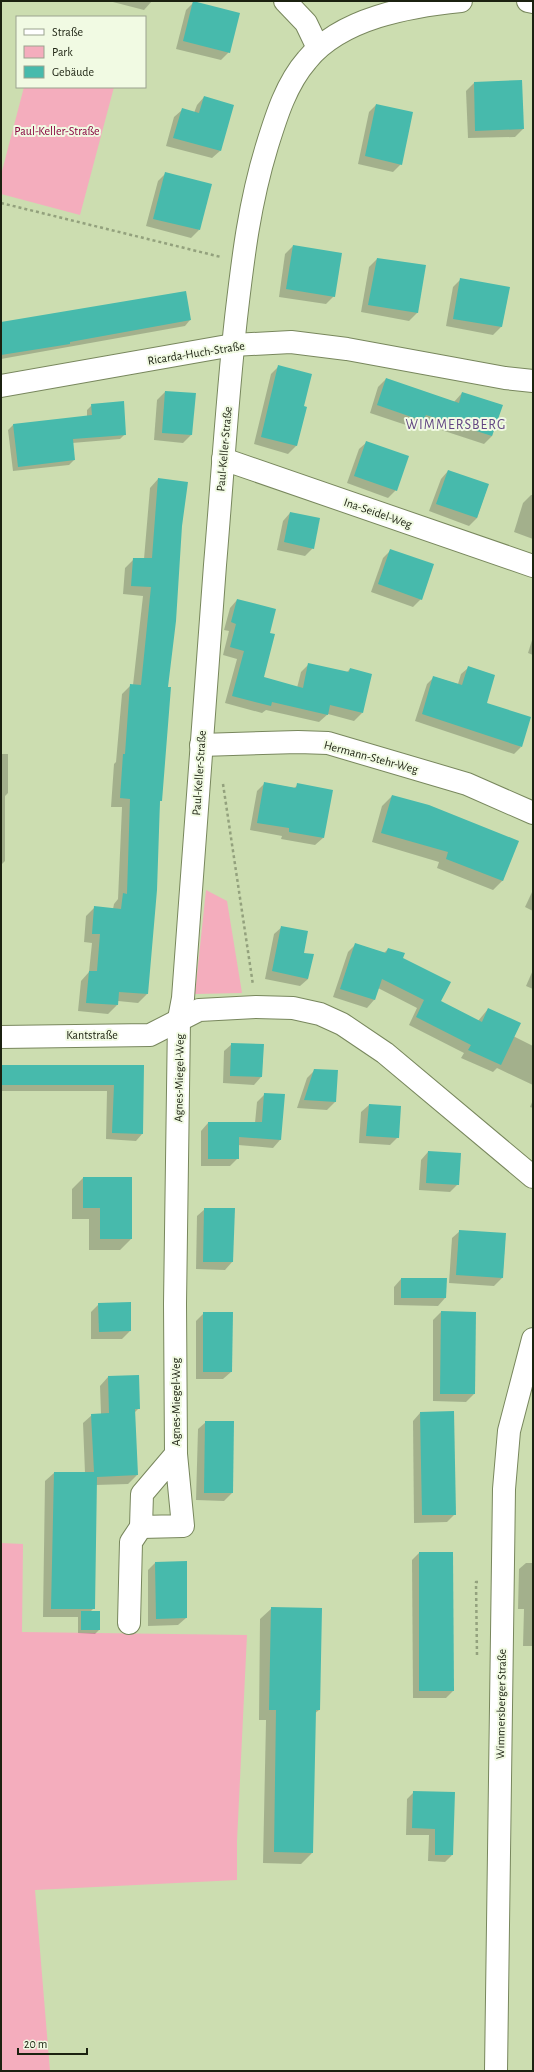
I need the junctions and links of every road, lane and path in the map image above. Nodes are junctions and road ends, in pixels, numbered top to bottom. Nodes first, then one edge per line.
1 (286, 1) edge
2 (461, 1) edge
3 (528, 1) edge
4 (533, 2) edge
5 (318, 48) junction
6 (1, 203) edge
7 (243, 262) junction
8 (233, 345) junction
9 (533, 381) edge
10 (1, 386) edge
11 (224, 459) junction
12 (533, 566) edge
13 (201, 745) junction
14 (223, 782) dead end
15 (533, 813) edge
16 (256, 1007) junction
17 (179, 1019) junction
18 (1, 1037) edge
19 (533, 1177) edge
20 (533, 1339) edge
21 (176, 1454) junction
22 (141, 1527) junction
23 (129, 1623) dead end
24 (496, 2071) edge

1 - 5 street
2 - 5 street, Paul-Keller-Straße
3 - 4 street
5 - 7 street, Paul-Keller-Straße
6 - 7 path
7 - 8 street, Paul-Keller-Straße
8 - 9 street, Ricarda-Huch-Straße
8 - 10 street, Ricarda-Huch-Straße
8 - 11 street, Paul-Keller-Straße
11 - 12 street, Ina-Seidel-Weg
11 - 13 street, Paul-Keller-Straße
13 - 15 street, Hermann-Stehr-Weg
13 - 17 street, Paul-Keller-Straße
14 - 16 path
16 - 17 street, Agnes-Miegel-Weg
16 - 19 street, Agnes-Miegel-Weg
17 - 18 street, Kantstraße
17 - 21 street, Agnes-Miegel-Weg
20 - 24 street, Wimmersberger Straße
21 - 22 street, Agnes-Miegel-Weg
21 - 22 street, Agnes-Miegel-Weg
22 - 23 street, Agnes-Miegel-Weg

